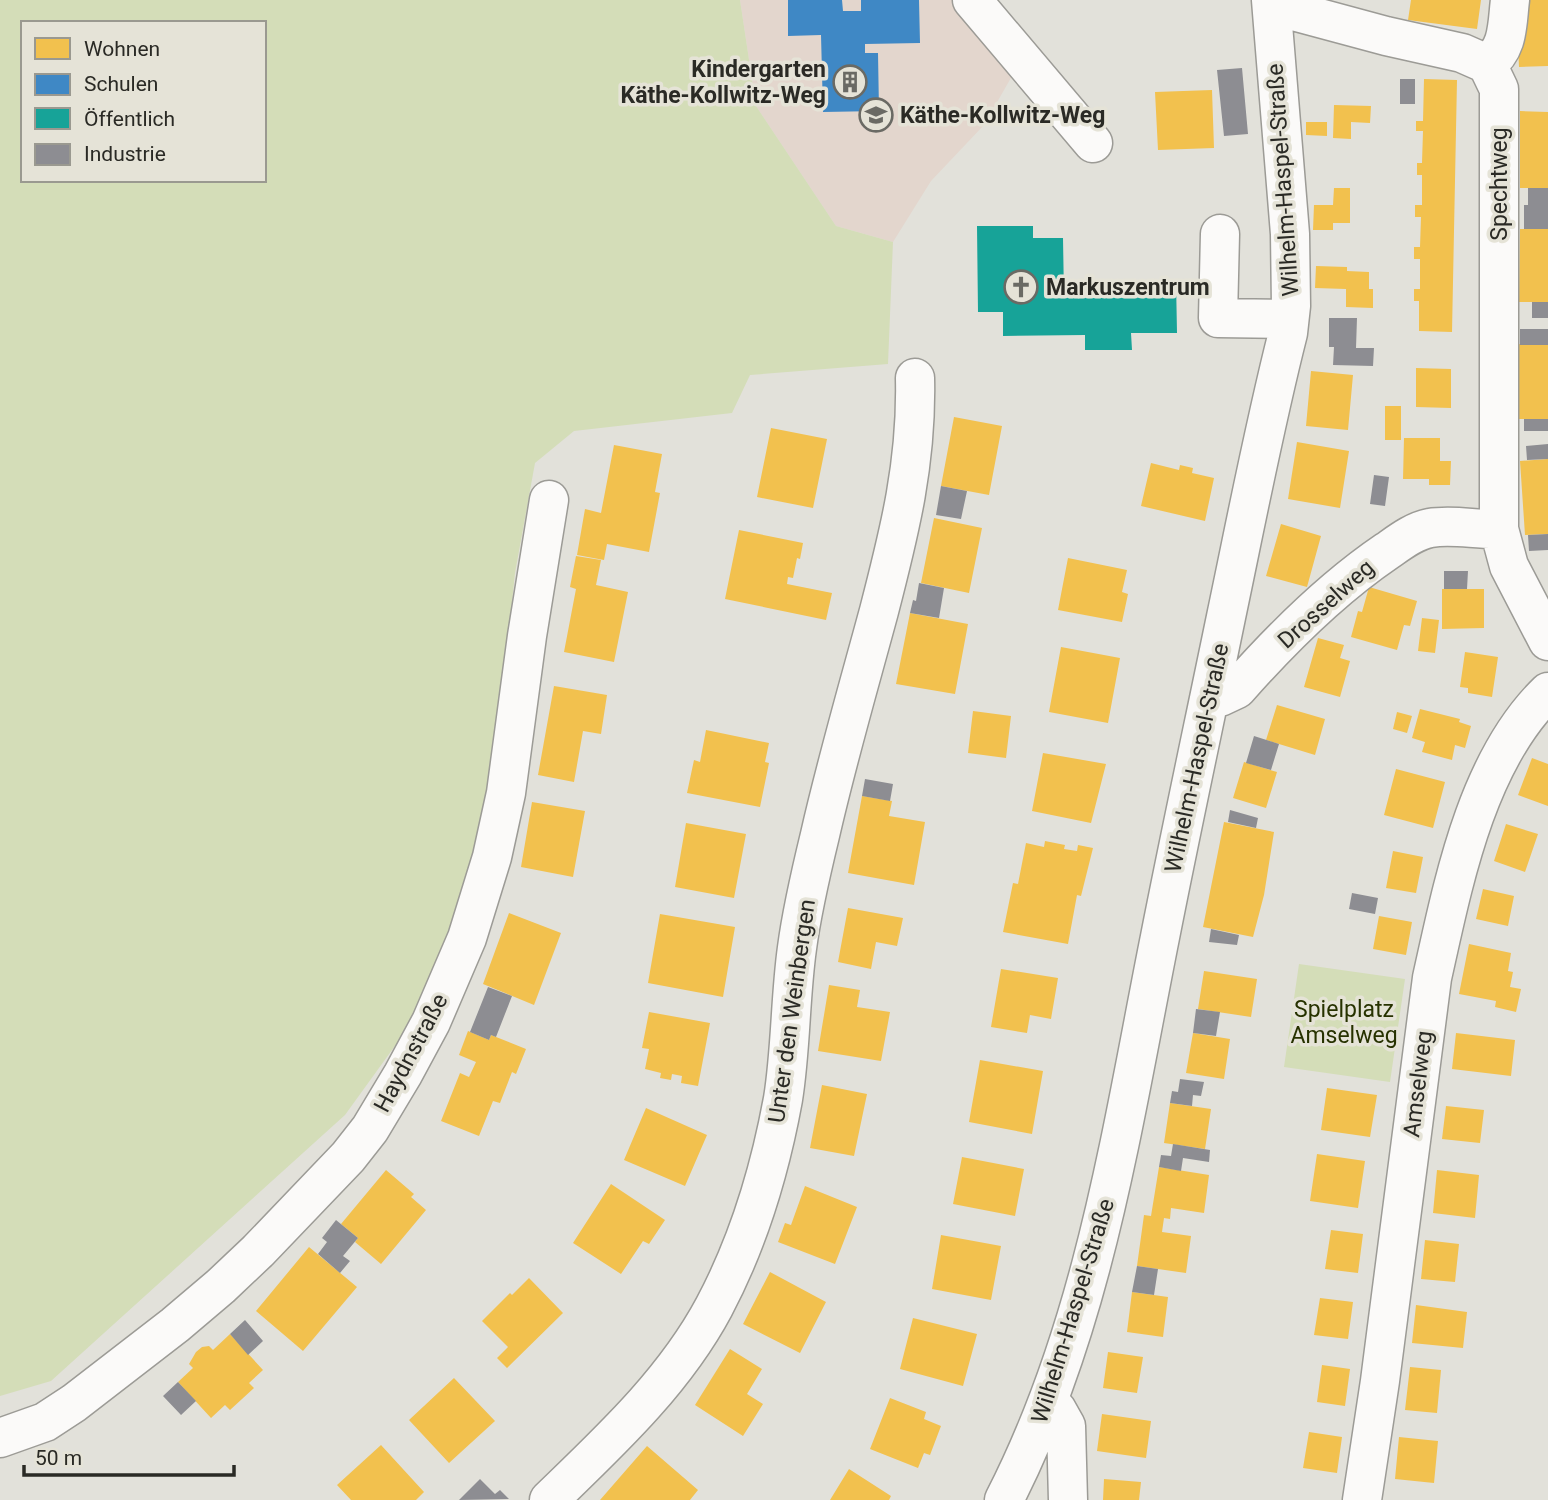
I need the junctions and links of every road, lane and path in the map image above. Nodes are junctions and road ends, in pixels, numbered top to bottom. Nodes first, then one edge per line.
1 (972, 0) edge
2 (1510, 0) edge
3 (1271, 5) edge
4 (1487, 64) junction
5 (1093, 144) dead end
6 (1220, 234) dead end
7 (1289, 318) junction
8 (915, 378) dead end
9 (548, 500) dead end
10 (1499, 529) junction
11 (1548, 641) edge
12 (1548, 692) edge
13 (1210, 696) junction
14 (1048, 1401) junction
15 (0, 1438) edge
16 (549, 1500) edge
17 (1004, 1500) edge
18 (1068, 1500) edge
19 (1362, 1500) edge

1 - 5 street
2 - 4 street
3 - 4 street
3 - 7 street, Wilhelm-Haspel-Straße
4 - 10 street, Spechtweg
6 - 7 street
7 - 13 street, Wilhelm-Haspel-Straße
8 - 16 street, Unter den Weinbergen
9 - 15 street, Haydnstraße
10 - 11 street
10 - 13 street, Drosselweg
12 - 19 street, Amselweg
13 - 14 street, Wilhelm-Haspel-Straße
14 - 17 street, Wilhelm-Haspel-Straße
14 - 18 street

